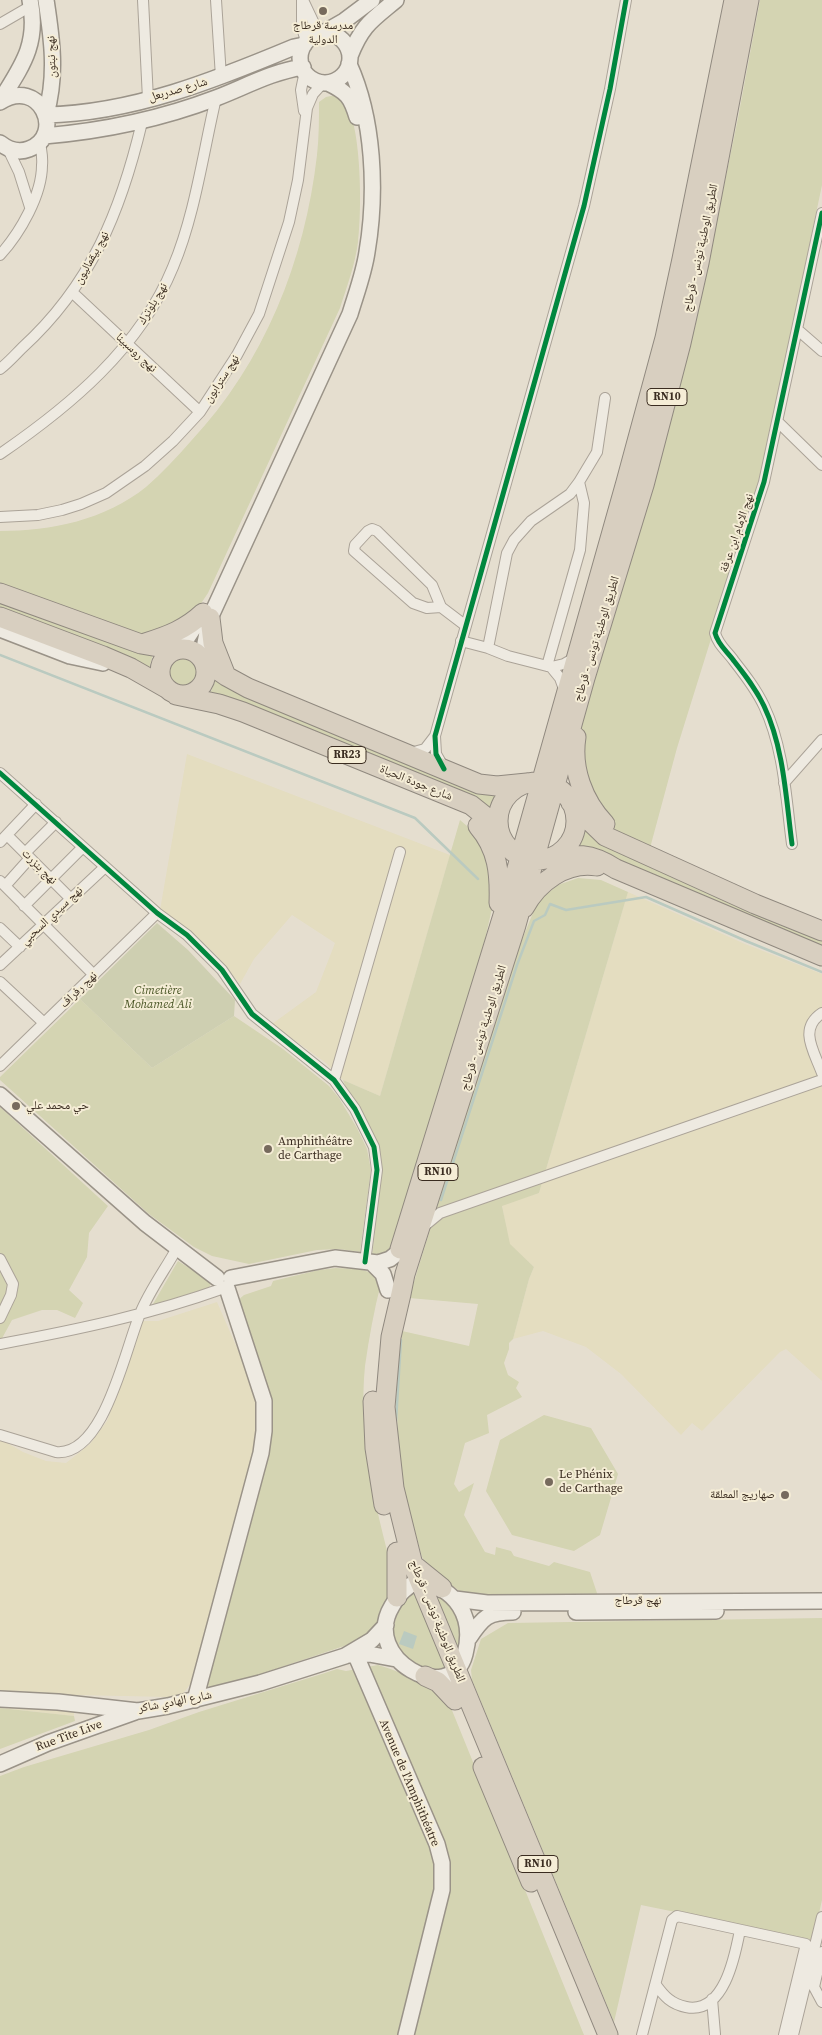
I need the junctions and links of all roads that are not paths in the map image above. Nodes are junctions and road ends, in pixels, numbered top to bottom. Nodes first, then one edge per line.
1 (46, 0) edge
2 (143, 0) edge
3 (216, 0) edge
4 (302, 0) edge
5 (372, 0) edge
6 (396, 0) edge
7 (626, 0) edge
8 (734, 0) edge
9 (749, 0) edge
10 (30, 3) edge
11 (0, 24) edge
12 (313, 38) junction
13 (350, 60) junction
14 (304, 69) junction
15 (220, 77) junction
16 (325, 83) junction
17 (216, 98) junction
18 (148, 99) junction
19 (0, 101) edge
20 (46, 114) junction
21 (305, 120) junction
22 (142, 122) junction
23 (42, 139) junction
24 (4, 146) edge
25 (30, 207) junction
26 (822, 213) edge
27 (820, 231) edge
28 (0, 255) edge
29 (818, 257) edge
30 (73, 293) junction
31 (798, 330) junction
32 (127, 345) junction
33 (822, 351) edge
34 (0, 369) edge
35 (605, 398) dead end
36 (200, 412) junction
37 (778, 422) junction
38 (0, 454) edge
39 (822, 465) edge
40 (579, 482) junction
41 (0, 517) edge
42 (489, 547) junction
43 (507, 553) junction
44 (0, 593) edge
45 (441, 607) junction
46 (206, 615) junction
47 (0, 617) edge
48 (466, 626) junction
49 (0, 629) edge
50 (462, 641) junction
51 (141, 644) junction
52 (488, 648) junction
53 (178, 649) junction
54 (576, 657) junction
55 (202, 659) junction
56 (549, 666) junction
57 (131, 668) junction
58 (226, 676) junction
59 (585, 678) junction
60 (171, 692) junction
61 (566, 696) junction
62 (435, 736) junction
63 (822, 740) edge
64 (408, 753) junction
65 (546, 763) junction
66 (444, 768) junction
67 (0, 772) edge
68 (784, 783) junction
69 (541, 784) junction
70 (507, 785) junction
71 (426, 786) junction
72 (571, 803) junction
73 (36, 804) junction
74 (56, 822) junction
75 (4, 838) edge
76 (503, 840) junction
77 (792, 844) dead end
78 (627, 846) junction
79 (84, 847) junction
80 (400, 852) dead end
81 (27, 855) junction
82 (534, 858) junction
83 (105, 867) junction
84 (616, 869) junction
85 (51, 879) junction
86 (2, 884) edge
87 (71, 899) junction
88 (24, 906) junction
89 (157, 913) junction
90 (43, 925) junction
91 (507, 926) junction
92 (0, 928) edge
93 (822, 931) edge
94 (20, 947) junction
95 (822, 956) edge
96 (0, 965) edge
97 (94, 975) junction
98 (0, 982) edge
99 (822, 1012) edge
100 (44, 1023) junction
101 (0, 1066) edge
102 (822, 1073) edge
103 (334, 1080) junction
104 (822, 1080) edge
105 (0, 1095) edge
106 (420, 1228) junction
107 (177, 1248) junction
108 (400, 1251) junction
109 (0, 1259) edge
110 (368, 1263) junction
111 (225, 1283) junction
112 (388, 1290) junction
113 (140, 1313) junction
114 (0, 1318) edge
115 (0, 1344) edge
116 (0, 1435) edge
117 (409, 1582) junction
118 (448, 1594) junction
119 (822, 1601) edge
120 (822, 1610) edge
121 (386, 1625) junction
122 (351, 1654) junction
123 (396, 1658) junction
124 (459, 1660) junction
125 (425, 1676) junction
126 (461, 1696) junction
127 (0, 1699) edge
128 (195, 1700) junction
129 (138, 1710) junction
130 (0, 1764) edge
131 (822, 1917) edge
132 (740, 1930) junction
133 (816, 1948) edge
134 (656, 1985) junction
135 (712, 1999) junction
136 (822, 2002) edge
137 (716, 2034) edge
138 (406, 2035) edge
139 (595, 2035) edge
140 (608, 2035) edge
141 (642, 2035) edge
142 (784, 2035) edge
143 (793, 2035) edge

1 - 20 street, نهج نبتون
2 - 18 street
3 - 15 street
4 - 12 street
4 - 12 street
5 - 12 street, شارع صدربعل
6 - 13 street
7 - 42 street
8 - 54 highway, الطريق الوطنية تونس - قرطاج / RN10
9 - 59 highway, الطريق الوطنية تونس - قرطاج / RN10
10 - 11 street
10 - 19 street, نهج نبتون
12 - 13 street
12 - 14 street
12 - 15 street, شارع صدربعل
13 - 16 street
13 - 46 street
14 - 16 street
14 - 17 street, شارع صدربعل
14 - 21 street, نهج سترابون
15 - 18 street, شارع صدربعل
16 - 21 street, نهج سترابون
16 - 46 street
17 - 22 street, شارع صدربعل
17 - 32 street, نهج بلوترك
18 - 20 street, شارع صدربعل
19 - 20 street
20 - 23 street, نهج نبتون
21 - 36 street, نهج سترابون
22 - 23 street, شارع صدربعل
22 - 30 street, نهج بيقماليون
23 - 24 street, شارع صدربعل
23 - 25 street
24 - 25 street
25 - 28 street
26 - 27 street, نهج الإمام ابن عرفة
27 - 29 street, نهج الإمام ابن عرفة
29 - 31 street, نهج الإمام ابن عرفة
30 - 32 street, نهج روسبينا
30 - 34 street, نهج بيقماليون
31 - 33 street
31 - 37 street, نهج الإمام ابن عرفة
32 - 36 street, نهج روسبينا
32 - 38 street, نهج بلوترك
35 - 40 street
36 - 41 street, نهج سترابون
37 - 39 street
37 - 68 street, نهج الإمام ابن عرفة
40 - 43 street
40 - 56 street
42 - 43 street
42 - 48 street
43 - 52 street
44 - 51 highway, شارع جودة الحياة / RR23
45 - 45 street
45 - 48 street
46 - 51 highway
46 - 53 street
46 - 55 street
46 - 58 highway
47 - 57 highway, شارع جودة الحياة / RR23
48 - 50 street
49 - 57 street
50 - 52 street
50 - 62 street
51 - 53 highway, شارع جودة الحياة / RR23
52 - 56 street
53 - 55 highway, شارع جودة الحياة / RR23
53 - 60 highway
54 - 56 street
54 - 61 highway, الطريق الوطنية تونس - قرطاج / RN10
55 - 58 highway, شارع جودة الحياة / RR23
55 - 60 highway
56 - 61 street
57 - 60 highway, شارع جودة الحياة / RR23
58 - 64 highway, شارع جودة الحياة / RR23
59 - 69 highway, الطريق الوطنية تونس - قرطاج / RN10
59 - 78 highway
60 - 71 highway, شارع جودة الحياة / RR23
61 - 65 highway, الطريق الوطنية تونس - قرطاج / RN10
62 - 64 street
62 - 66 street
63 - 68 street
64 - 66 highway, شارع جودة الحياة / RR23
65 - 69 highway, الطريق الوطنية تونس - قرطاج / RN10
65 - 70 highway
66 - 70 highway, شارع جودة الحياة / RR23
67 - 73 street
68 - 77 street, نهج الإمام ابن عرفة
69 - 70 highway, شارع جودة الحياة / RR23
69 - 72 highway
69 - 76 highway
69 - 82 highway, الطريق الوطنية تونس - قرطاج / RN10
71 - 76 highway, شارع جودة الحياة / RR23
71 - 91 highway
72 - 78 highway
72 - 82 highway
73 - 74 street
73 - 75 street
74 - 79 street
74 - 81 street
75 - 81 street, نهج بنزرت
76 - 82 highway, شارع جودة الحياة
78 - 93 highway
79 - 83 street
79 - 85 street
80 - 103 street
81 - 85 street, نهج بنزرت
81 - 86 street
82 - 84 highway
82 - 91 highway, الطريق الوطنية تونس - قرطاج / RN10
83 - 87 street, نهج سيدي السحبي
83 - 89 street
84 - 91 highway
84 - 95 highway
85 - 87 street, نهج بنزرت
85 - 88 street
86 - 88 street
87 - 90 street, نهج سيدي السحبي
88 - 90 street
89 - 97 street, نهج رفراف
89 - 103 street
90 - 94 street, نهج سيدي السحبي
90 - 97 street
91 - 106 highway, الطريق الوطنية تونس - قرطاج / RN10
91 - 108 highway, الطريق الوطنية تونس - قرطاج / RN10
92 - 94 street
94 - 96 street, نهج سيدي السحبي
97 - 100 street, نهج رفراف
98 - 100 street
99 - 102 street
100 - 101 street, نهج رفراف
103 - 110 street
104 - 106 street
105 - 107 street
106 - 117 highway, الطريق الوطنية تونس - قرطاج / RN10
107 - 111 street
107 - 113 street
108 - 110 street
108 - 112 highway, الطريق الوطنية تونس - قرطاج / RN10
109 - 114 street
110 - 111 street
110 - 112 street
111 - 113 street
111 - 128 street
112 - 117 highway, الطريق الوطنية تونس - قرطاج / RN10
113 - 115 street
113 - 116 street
117 - 118 highway
117 - 121 street
117 - 124 highway, الطريق الوطنية تونس - قرطاج / RN10
118 - 119 street, نهج قرطاج
118 - 124 street
120 - 124 street, نهج قرطاج
121 - 122 street
121 - 123 street
122 - 123 street
122 - 128 street, شارع الهادي شاكر
122 - 138 street, Avenue de l'Amphithéatre
123 - 125 street
124 - 125 street
124 - 126 highway, الطريق الوطنية تونس - قرطاج / RN10
124 - 126 highway
125 - 126 highway
126 - 139 highway, الطريق الوطنية تونس - قرطاج / RN10
126 - 140 highway, الطريق الوطنية تونس - قرطاج / RN10
127 - 129 street, شارع الهادي شاكر
128 - 129 street, شارع الهادي شاكر
129 - 130 street, Rue Tite Live
131 - 133 street
132 - 133 street
132 - 134 street
132 - 135 street
133 - 136 street
133 - 142 street
133 - 143 street
134 - 135 street
134 - 141 street
135 - 137 street

